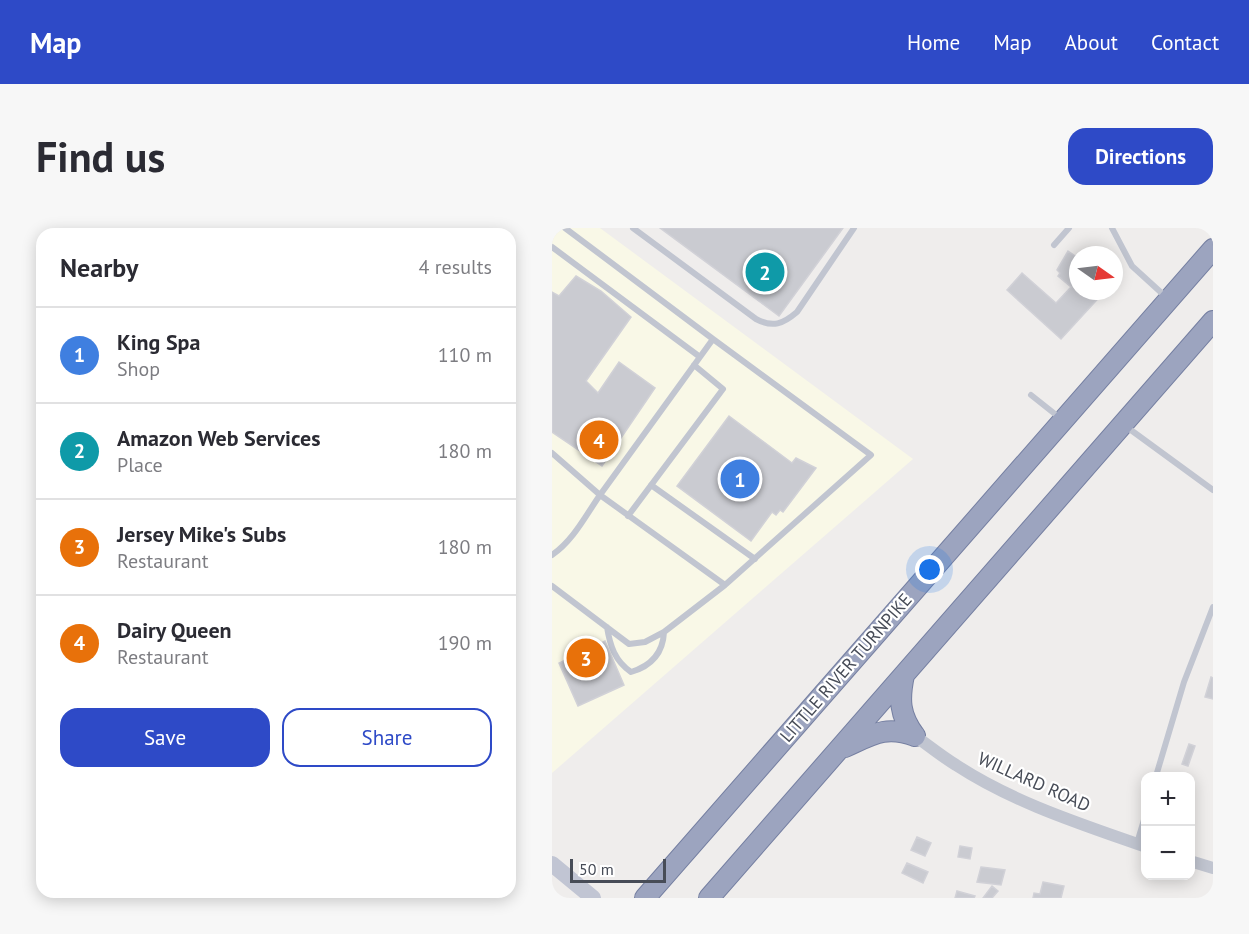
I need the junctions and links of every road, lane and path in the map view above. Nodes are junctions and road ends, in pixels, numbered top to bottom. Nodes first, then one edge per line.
1 (566, 228) edge
2 (633, 228) edge
3 (854, 228) edge
4 (1069, 228) edge
5 (1112, 228) edge
6 (1054, 244) dead end
7 (552, 247) edge
8 (1213, 249) edge
9 (1169, 299) junction
10 (1213, 321) edge
11 (713, 339) junction
12 (700, 357) junction
13 (694, 365) junction
14 (1031, 394) dead end
15 (1062, 421) junction
16 (1124, 425) junction
17 (552, 453) edge
18 (651, 485) junction
19 (1213, 490) edge
20 (600, 495) junction
21 (628, 516) junction
22 (552, 555) edge
23 (755, 559) junction
24 (725, 585) junction
25 (552, 586) edge
26 (1213, 607) edge
27 (607, 627) junction
28 (664, 632) junction
29 (904, 675) junction
30 (915, 736) junction
31 (837, 750) junction
32 (1157, 772) edge
33 (1141, 846) edge
34 (1195, 862) edge
35 (552, 864) edge
36 (1213, 868) edge
37 (593, 898) edge
38 (645, 898) edge
39 (709, 898) edge

1 - 11 lane
2 - 3 lane
4 - 6 lane
5 - 9 lane
7 - 12 lane
8 - 9 highway, LITTLE RIVER TURNPIKE
9 - 15 highway, LITTLE RIVER TURNPIKE
10 - 16 highway
11 - 12 lane
11 - 23 lane
12 - 13 lane
13 - 18 lane
13 - 20 lane
14 - 15 lane
15 - 38 highway, LITTLE RIVER TURNPIKE
16 - 19 lane
16 - 29 highway
17 - 20 lane
18 - 21 lane
18 - 23 lane
20 - 21 lane
20 - 22 lane
21 - 24 lane
23 - 24 lane
24 - 28 lane
25 - 27 lane
26 - 32 lane
27 - 28 lane
27 - 28 lane
29 - 30 highway
29 - 31 highway
30 - 31 highway
30 - 33 street, WILLARD ROAD
31 - 39 highway
34 - 36 street
35 - 37 main road

